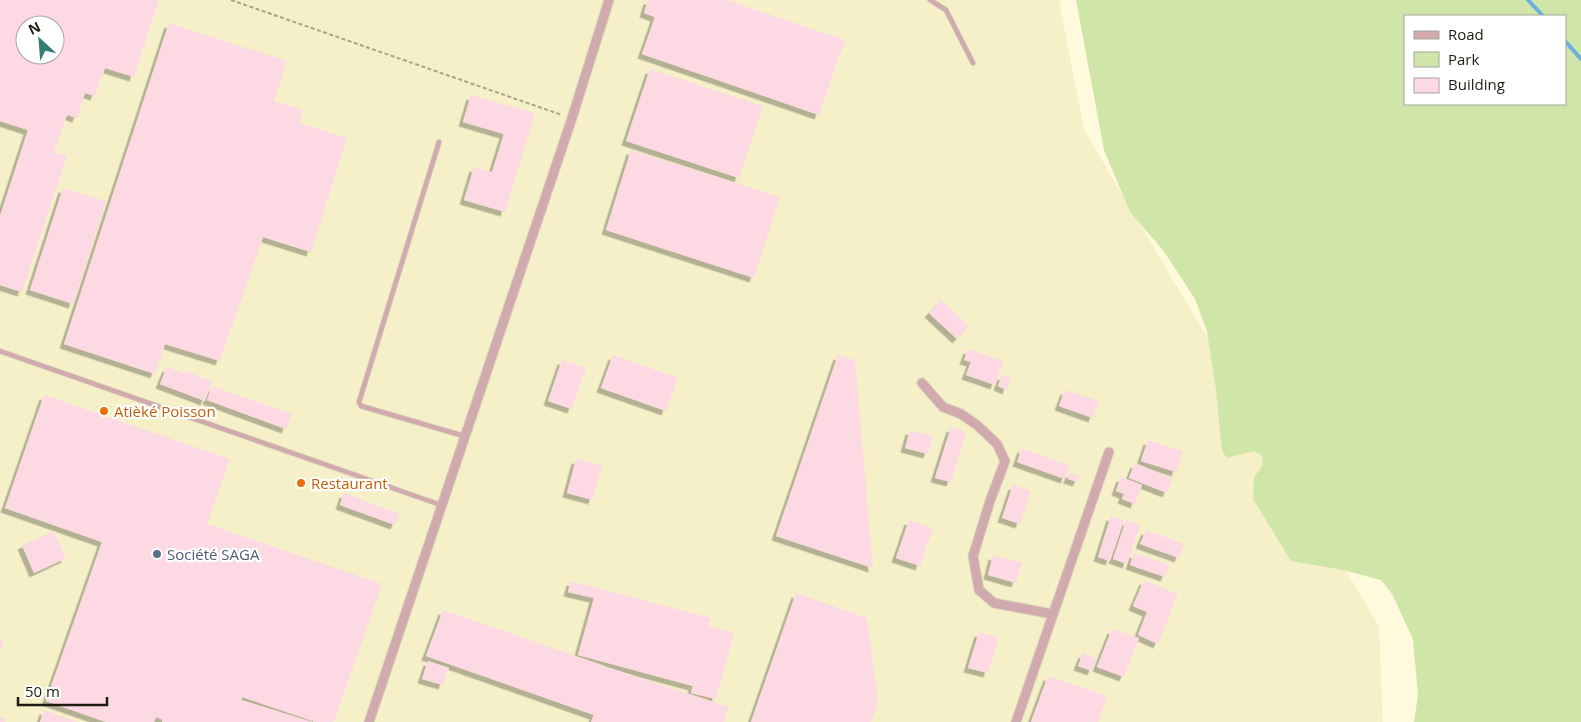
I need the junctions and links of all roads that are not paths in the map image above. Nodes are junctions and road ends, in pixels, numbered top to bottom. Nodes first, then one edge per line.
1 (609, 0) edge
2 (930, 0) edge
3 (973, 62) dead end
4 (439, 142) dead end
5 (0, 351) edge
6 (922, 382) dead end
7 (464, 436) junction
8 (1109, 452) dead end
9 (441, 505) junction
10 (1052, 614) junction
11 (368, 722) edge
12 (1016, 722) edge

1 - 7 street
2 - 3 lane
4 - 7 lane
5 - 9 lane
6 - 10 street
7 - 9 street
8 - 10 street
9 - 11 street
10 - 12 street

